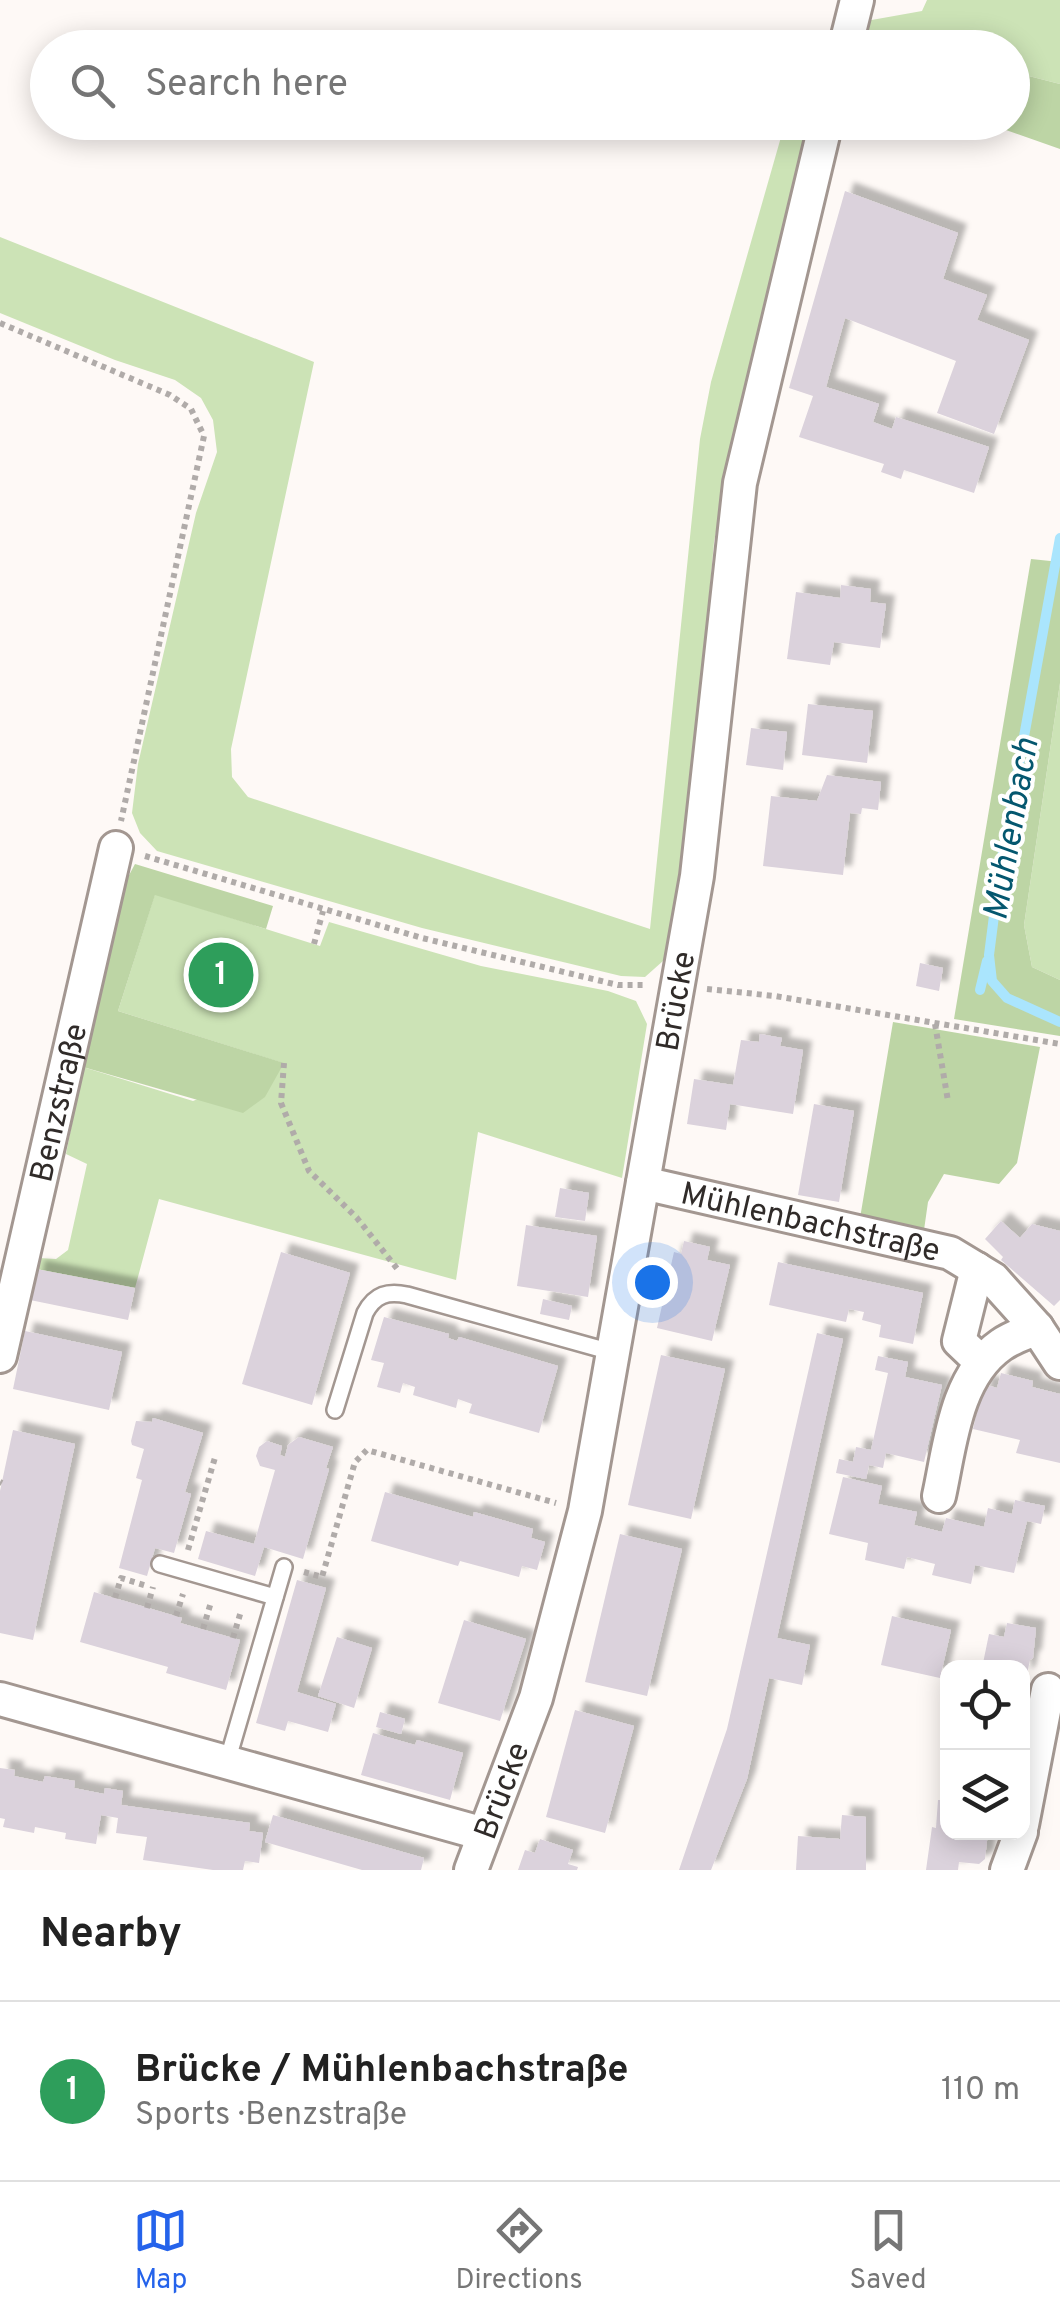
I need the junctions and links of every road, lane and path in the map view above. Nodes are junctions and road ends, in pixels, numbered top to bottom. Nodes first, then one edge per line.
1 (857, 0) edge
2 (850, 30) edge
3 (822, 140) edge
4 (0, 324) edge
5 (116, 848) junction
6 (323, 911) junction
7 (314, 944) dead end
8 (677, 986) junction
9 (935, 1024) junction
10 (1060, 1044) edge
11 (284, 1063) dead end
12 (948, 1101) dead end
13 (643, 1183) junction
14 (977, 1269) junction
15 (407, 1294) junction
16 (1038, 1328) junction
17 (615, 1353) junction
18 (0, 1356) edge
19 (981, 1362) junction
20 (1060, 1362) edge
21 (335, 1410) dead end
22 (216, 1454) dead end
23 (940, 1496) dead end
24 (585, 1511) junction
25 (160, 1564) joint
26 (284, 1567) joint
27 (182, 1571) junction
28 (153, 1587) junction
29 (115, 1598) dead end
30 (275, 1598) junction
31 (147, 1608) dead end
32 (1048, 1690) dead end
33 (0, 1699) edge
34 (227, 1762) junction
35 (1030, 1783) edge
36 (484, 1834) junction
37 (1018, 1840) edge
38 (471, 1870) edge
39 (1007, 1870) edge

1 - 2 street
3 - 8 street, Brücke
4 - 5 path
5 - 6 path
5 - 18 street, Benzstraße
6 - 7 path
6 - 8 path
8 - 9 path
8 - 13 street, Brücke
9 - 10 path
9 - 12 path
11 - 15 path
13 - 14 street, Mühlenbachstraße
13 - 17 street, Brücke
14 - 16 street, Mühlenbachstraße
14 - 19 street, Mühlenbachstraße
15 - 17 lane
15 - 21 lane
16 - 19 street
16 - 20 street, Mühlenbachstraße
17 - 24 street, Brücke
19 - 23 street
22 - 27 path
24 - 26 path
24 - 36 street, Brücke
25 - 27 lane
25 - 28 path
26 - 30 lane
27 - 30 lane
28 - 29 path
28 - 31 path
30 - 34 lane
32 - 35 street
33 - 34 street
34 - 36 street
36 - 38 street, Brücke
37 - 39 street

